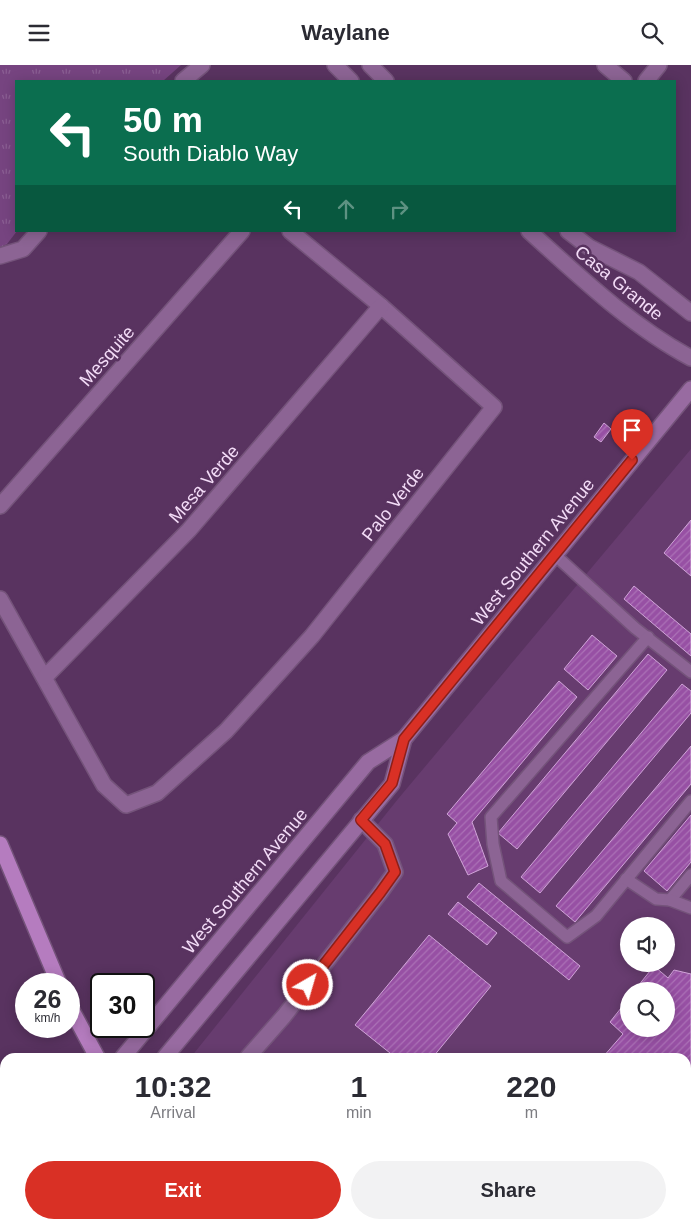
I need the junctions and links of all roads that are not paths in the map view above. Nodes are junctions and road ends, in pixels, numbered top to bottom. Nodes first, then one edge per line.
1 (202, 65) edge
2 (335, 65) edge
3 (370, 65) edge
4 (606, 65) edge
5 (659, 65) edge
6 (184, 80) edge
7 (351, 80) edge
8 (385, 80) edge
9 (623, 80) edge
10 (647, 80) edge
11 (38, 232) edge
12 (241, 232) edge
13 (291, 232) edge
14 (530, 232) edge
15 (569, 232) edge
16 (0, 256) edge
17 (381, 306) junction
18 (691, 313) edge
19 (691, 358) edge
20 (691, 389) edge
21 (0, 506) edge
22 (554, 555) junction
23 (0, 599) edge
24 (648, 637) junction
25 (691, 672) edge
26 (45, 677) junction
27 (404, 739) junction
28 (691, 801) edge
29 (361, 820) junction
30 (0, 844) edge
31 (691, 875) edge
32 (626, 879) junction
33 (670, 900) junction
34 (691, 908) edge
35 (54, 973) edge
36 (80, 1025) edge
37 (95, 1053) edge
38 (126, 1053) edge
39 (168, 1053) edge
40 (251, 1053) edge

1 - 6 street
2 - 7 street
3 - 8 street
4 - 9 street
5 - 10 street
11 - 16 street
12 - 21 street, Mesquite
13 - 17 street, Palo Verde
14 - 19 street, Casa Grande
15 - 18 street, Casa Grande
17 - 26 street, Mesa Verde
17 - 26 street, Palo Verde
20 - 22 main road, West Southern Avenue
22 - 24 lane
22 - 27 main road, West Southern Avenue
23 - 26 street
24 - 25 lane
24 - 32 lane
27 - 29 main road, West Southern Avenue
27 - 38 main road, West Southern Avenue
28 - 32 lane
29 - 39 main road, West Southern Avenue
29 - 40 street
30 - 35 highway
31 - 33 lane
32 - 33 lane
33 - 34 lane
36 - 37 highway

